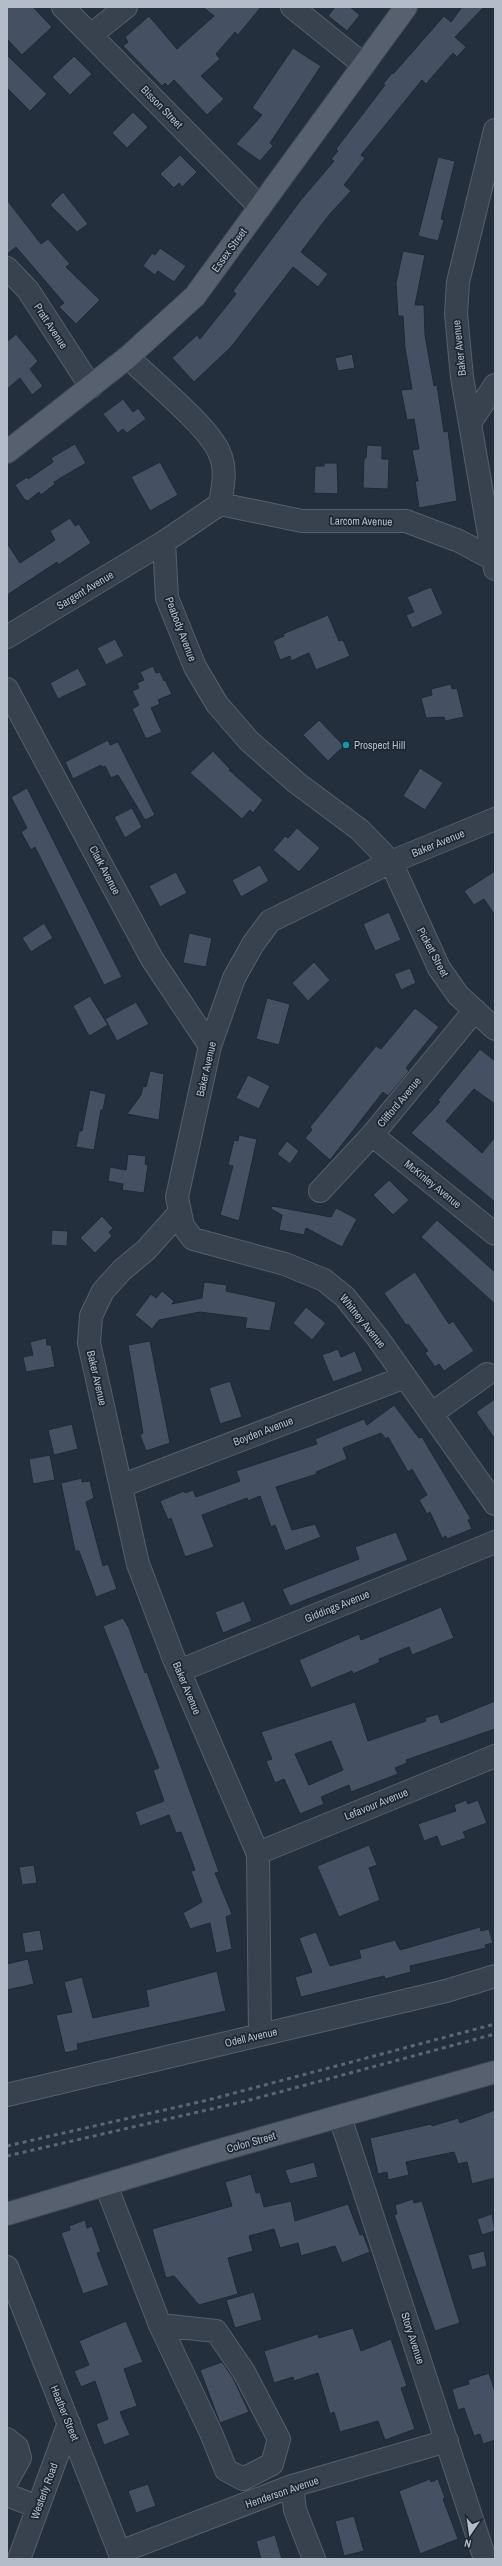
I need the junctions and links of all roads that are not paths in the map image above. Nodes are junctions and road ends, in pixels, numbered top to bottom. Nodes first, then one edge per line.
1 (64, 7) edge
2 (126, 7) edge
3 (292, 7) edge
4 (406, 7) edge
5 (91, 35) junction
6 (364, 65) junction
7 (495, 130) edge
8 (260, 208) junction
9 (7, 268) edge
10 (128, 357) junction
11 (495, 385) edge
12 (90, 387) junction
13 (470, 423) junction
14 (7, 452) edge
15 (220, 504) junction
16 (164, 542) junction
17 (494, 562) edge
18 (7, 637) edge
19 (7, 689) edge
20 (495, 820) edge
21 (391, 862) junction
22 (475, 1010) junction
23 (495, 1029) edge
24 (210, 1046) junction
25 (372, 1135) junction
26 (320, 1192) dead end
27 (180, 1212) junction
28 (495, 1234) edge
29 (487, 1374) dead end
30 (405, 1377) junction
31 (431, 1414) junction
32 (121, 1486) junction
33 (495, 1504) edge
34 (495, 1542) edge
35 (179, 1671) junction
36 (495, 1756) edge
37 (258, 1853) junction
38 (495, 1976) edge
39 (260, 2035) junction
40 (495, 2072) edge
41 (7, 2095) edge
42 (340, 2116) junction
43 (106, 2185) junction
44 (7, 2214) edge
45 (7, 2267) edge
46 (160, 2325) junction
47 (69, 2423) junction
48 (7, 2440) edge
49 (447, 2441) junction
50 (7, 2481) edge
51 (292, 2486) junction
52 (7, 2495) edge
53 (38, 2507) junction
54 (121, 2556) edge
55 (19, 2559) edge
56 (314, 2559) edge
57 (486, 2559) edge

1 - 5 street, Bisson Street
2 - 5 street
3 - 6 street
4 - 6 main road, Essex Street
5 - 8 street, Bisson Street
6 - 8 main road, Essex Street
7 - 13 street, Baker Avenue
8 - 10 main road, Essex Street
9 - 12 street, Pratt Avenue
10 - 12 main road, Essex Street
10 - 15 street
11 - 13 street
12 - 14 main road, Essex Street
13 - 17 street, Baker Avenue
15 - 16 street
15 - 17 street, Larcom Avenue
16 - 18 street, Sargent Avenue
16 - 21 street, Peabody Avenue
19 - 24 street, Clark Avenue
20 - 21 street, Baker Avenue
21 - 22 street, Pickett Street
21 - 24 street, Baker Avenue
22 - 23 street, Pickett Street
22 - 25 street, Clifford Avenue
24 - 27 street, Baker Avenue
25 - 26 street, Clifford Avenue
25 - 28 street, McKinley Avenue
27 - 30 street, Whitney Avenue
27 - 32 street, Baker Avenue
29 - 31 street
30 - 31 street, Whitney Avenue
30 - 32 street, Boyden Avenue
31 - 33 street, Whitney Avenue
32 - 35 street, Baker Avenue
34 - 35 street, Giddings Avenue
35 - 37 street, Baker Avenue
36 - 37 street, Lefavour Avenue
37 - 39 street, Baker Avenue
38 - 39 street, Odell Avenue
39 - 41 street, Odell Avenue
40 - 42 main road, Colon Street
42 - 43 main road, Colon Street
42 - 49 street, Story Avenue
43 - 44 main road, Colon Street
43 - 46 street
45 - 47 street, Heather Street
46 - 46 street
47 - 53 street, Westerly Road
47 - 54 street, Heather Street
48 - 50 street
49 - 51 street, Henderson Avenue
49 - 57 street, Story Avenue
51 - 54 street, Henderson Avenue
51 - 56 street
52 - 53 street
53 - 55 street, Westerly Road

